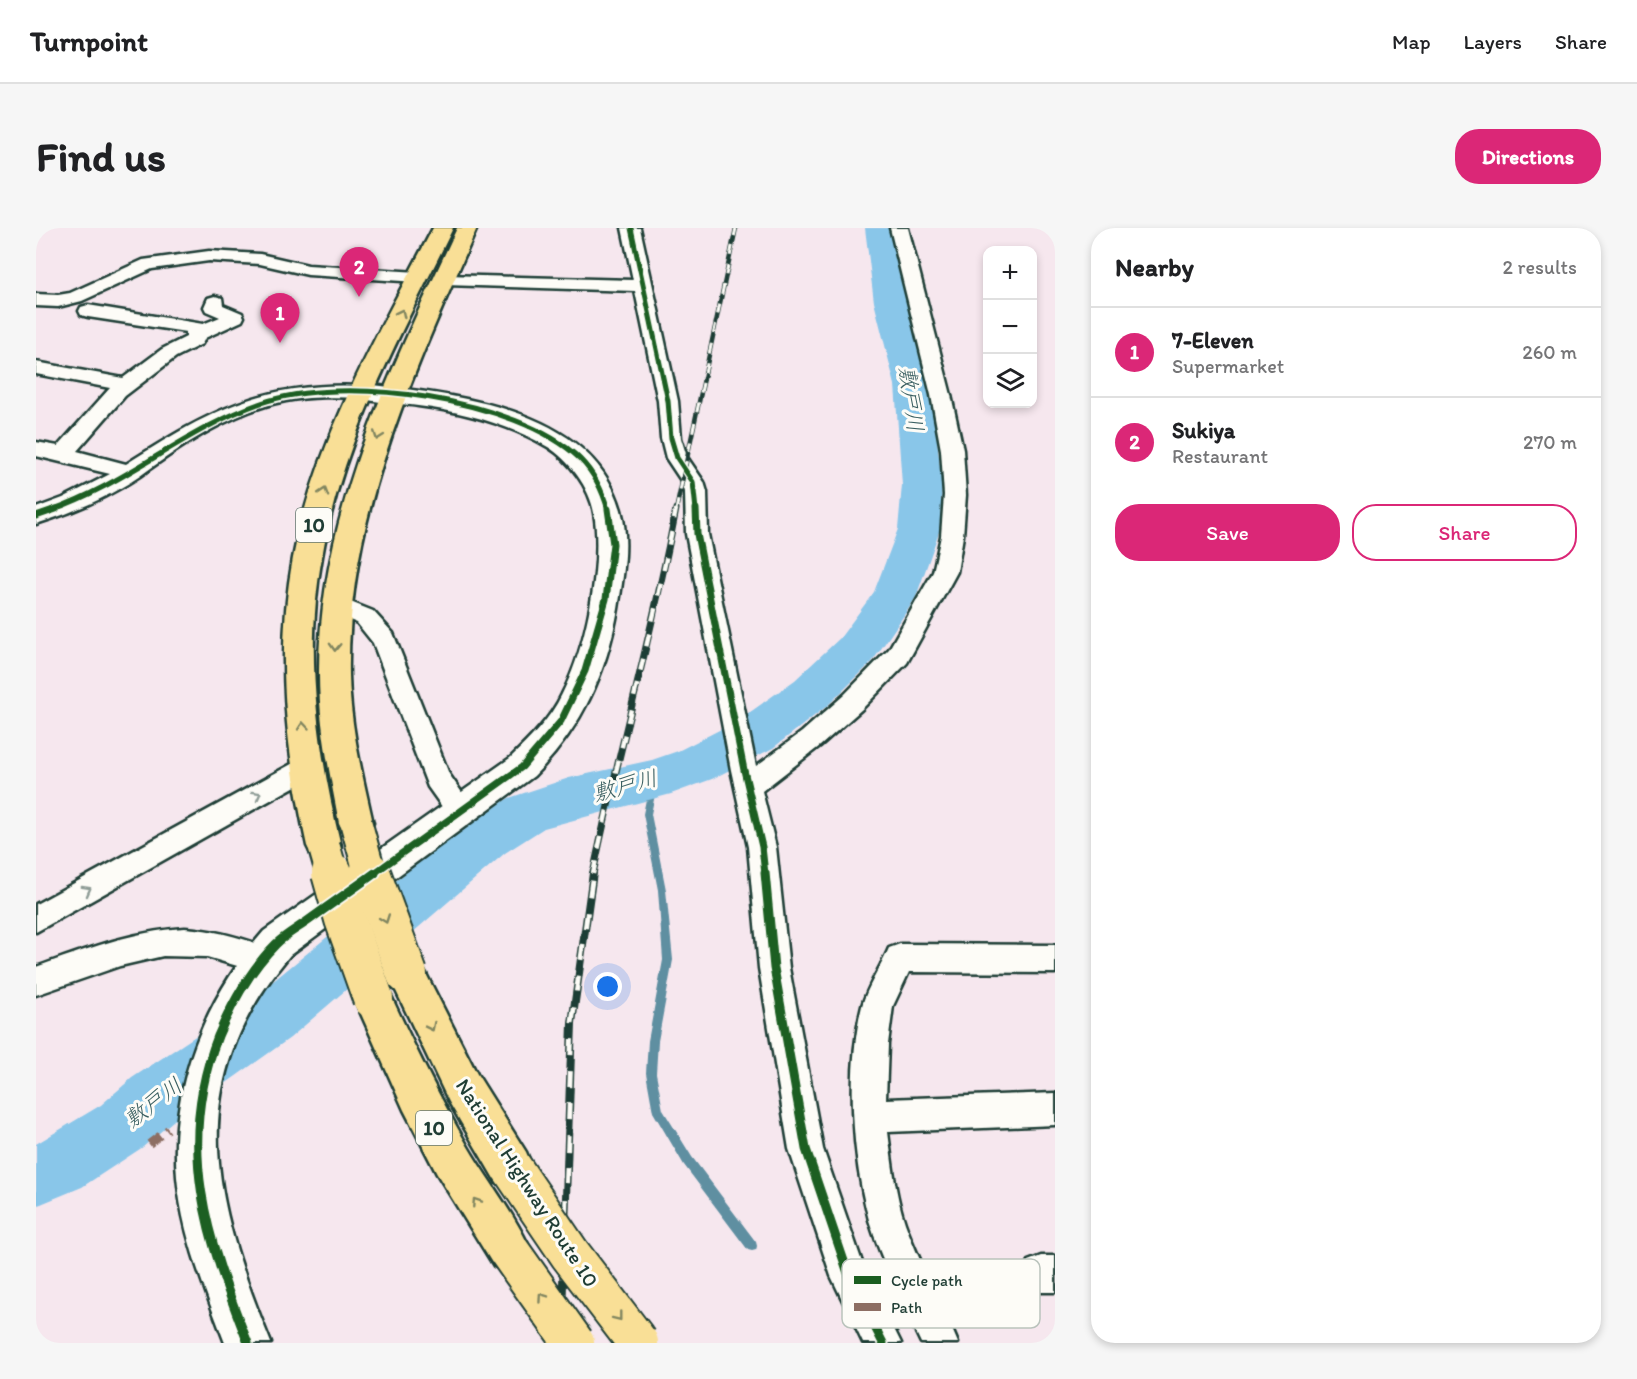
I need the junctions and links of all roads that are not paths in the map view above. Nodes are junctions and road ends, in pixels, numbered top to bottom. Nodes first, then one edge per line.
1 (443, 228) edge
2 (468, 228) edge
3 (631, 228) edge
4 (899, 228) edge
5 (432, 278) junction
6 (642, 286) junction
7 (36, 300) edge
8 (214, 302) dead end
9 (88, 311) dead end
10 (195, 335) junction
11 (36, 368) edge
12 (126, 385) junction
13 (364, 392) junction
14 (394, 395) junction
15 (36, 449) edge
16 (63, 454) junction
17 (130, 472) junction
18 (36, 516) edge
19 (338, 606) junction
20 (308, 766) junction
21 (746, 778) junction
22 (460, 810) junction
23 (36, 919) edge
24 (261, 959) junction
25 (1055, 959) edge
26 (36, 981) edge
27 (1055, 1109) edge
28 (869, 1116) junction
29 (843, 1259) edge
30 (901, 1259) edge
31 (875, 1328) edge
32 (933, 1328) edge
33 (248, 1343) edge
34 (574, 1343) edge
35 (638, 1343) edge
36 (883, 1343) edge
37 (940, 1343) edge

1 - 5 highway, National Highway Route 10 / 10
2 - 5 highway, National Highway Route 10 / 10
3 - 6 street
4 - 21 street
5 - 6 street
5 - 7 street
13 -> 5 highway, National Highway Route 10 / 10
5 - 14 highway, National Highway Route 10 / 10
6 - 21 street
8 - 10 street
9 - 10 street
10 - 12 street
11 - 12 street
12 - 16 street
13 - 14 street
13 - 17 street
20 -> 13 highway, National Highway Route 10 / 10
14 -> 19 highway, National Highway Route 10 / 10
14 - 22 street
15 - 16 street
16 - 17 street
17 - 18 street
19 - 22 street
19 -> 35 highway, National Highway Route 10 / 10, bridge
23 -> 20 street
34 -> 20 highway, National Highway Route 10 / 10, bridge
21 - 29 street
22 - 24 street
24 - 26 street
24 - 33 street
25 - 28 street
27 - 28 street
28 - 30 street
31 - 36 street
32 - 37 street

